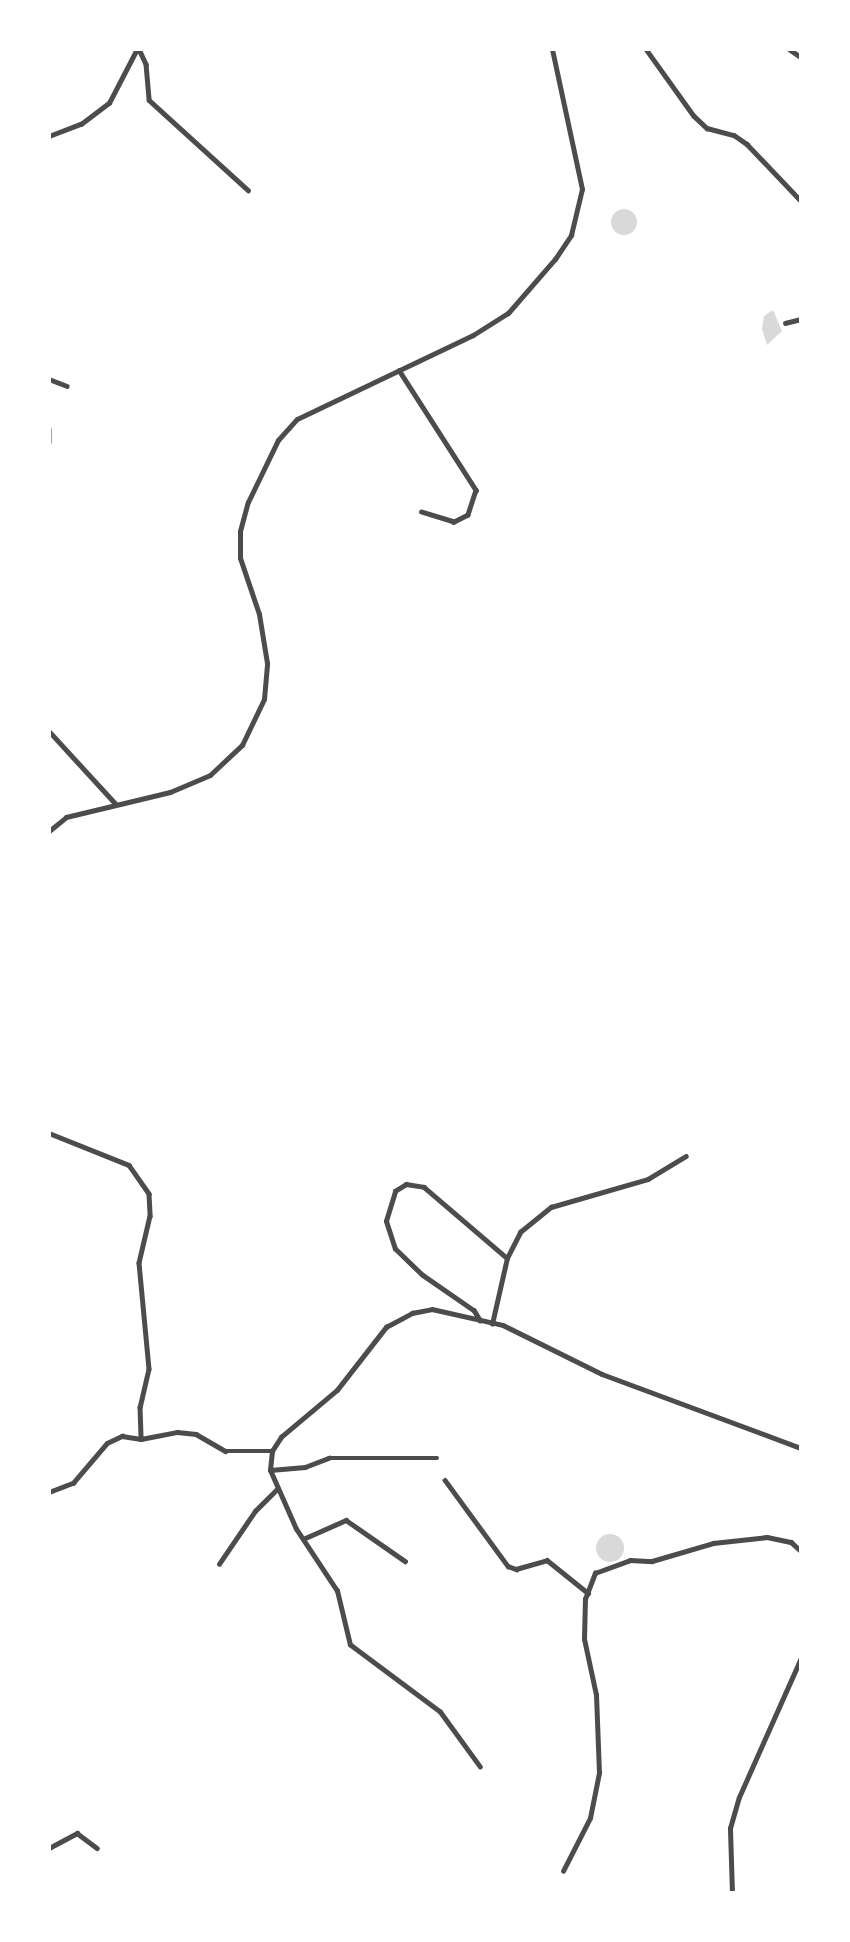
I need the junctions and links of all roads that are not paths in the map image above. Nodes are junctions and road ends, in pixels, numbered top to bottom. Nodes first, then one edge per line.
1 (138, 49) edge
2 (552, 49) edge
3 (646, 49) edge
4 (789, 49) edge
5 (801, 57) edge
6 (49, 136) edge
7 (248, 190) dead end
8 (801, 201) edge
9 (801, 319) edge
10 (785, 323) dead end
11 (399, 370) junction
12 (49, 379) edge
13 (67, 386) dead end
14 (49, 429) edge
15 (49, 442) edge
16 (421, 512) dead end
17 (49, 731) edge
18 (115, 803) junction
19 (49, 831) edge
20 (49, 1133) edge
21 (686, 1156) dead end
22 (507, 1258) junction
23 (480, 1321) junction
24 (492, 1324) junction
25 (141, 1439) junction
26 (801, 1448) edge
27 (272, 1451) junction
28 (437, 1458) dead end
29 (270, 1469) junction
30 (444, 1480) dead end
31 (277, 1489) junction
32 (49, 1492) edge
33 (303, 1539) junction
34 (801, 1551) edge
35 (405, 1561) dead end
36 (219, 1564) dead end
37 (588, 1593) junction
38 (801, 1658) edge
39 (480, 1767) dead end
40 (49, 1848) edge
41 (97, 1848) dead end
42 (563, 1871) dead end
43 (732, 1893) edge

1 - 6 street
1 - 7 street
2 - 11 street
3 - 8 street
4 - 5 street
9 - 10 street
11 - 16 street
11 - 18 street
12 - 13 street
14 - 15 street
17 - 18 street
18 - 19 street
20 - 25 street
21 - 22 street
22 - 23 street
22 - 24 street
23 - 24 street
23 - 27 street
24 - 26 street
25 - 27 street
25 - 32 street
27 - 29 street
28 - 29 street
29 - 31 street
30 - 37 street
31 - 33 street
31 - 36 street
33 - 35 street
33 - 39 street
34 - 37 street
37 - 42 street
38 - 43 street
40 - 41 street

